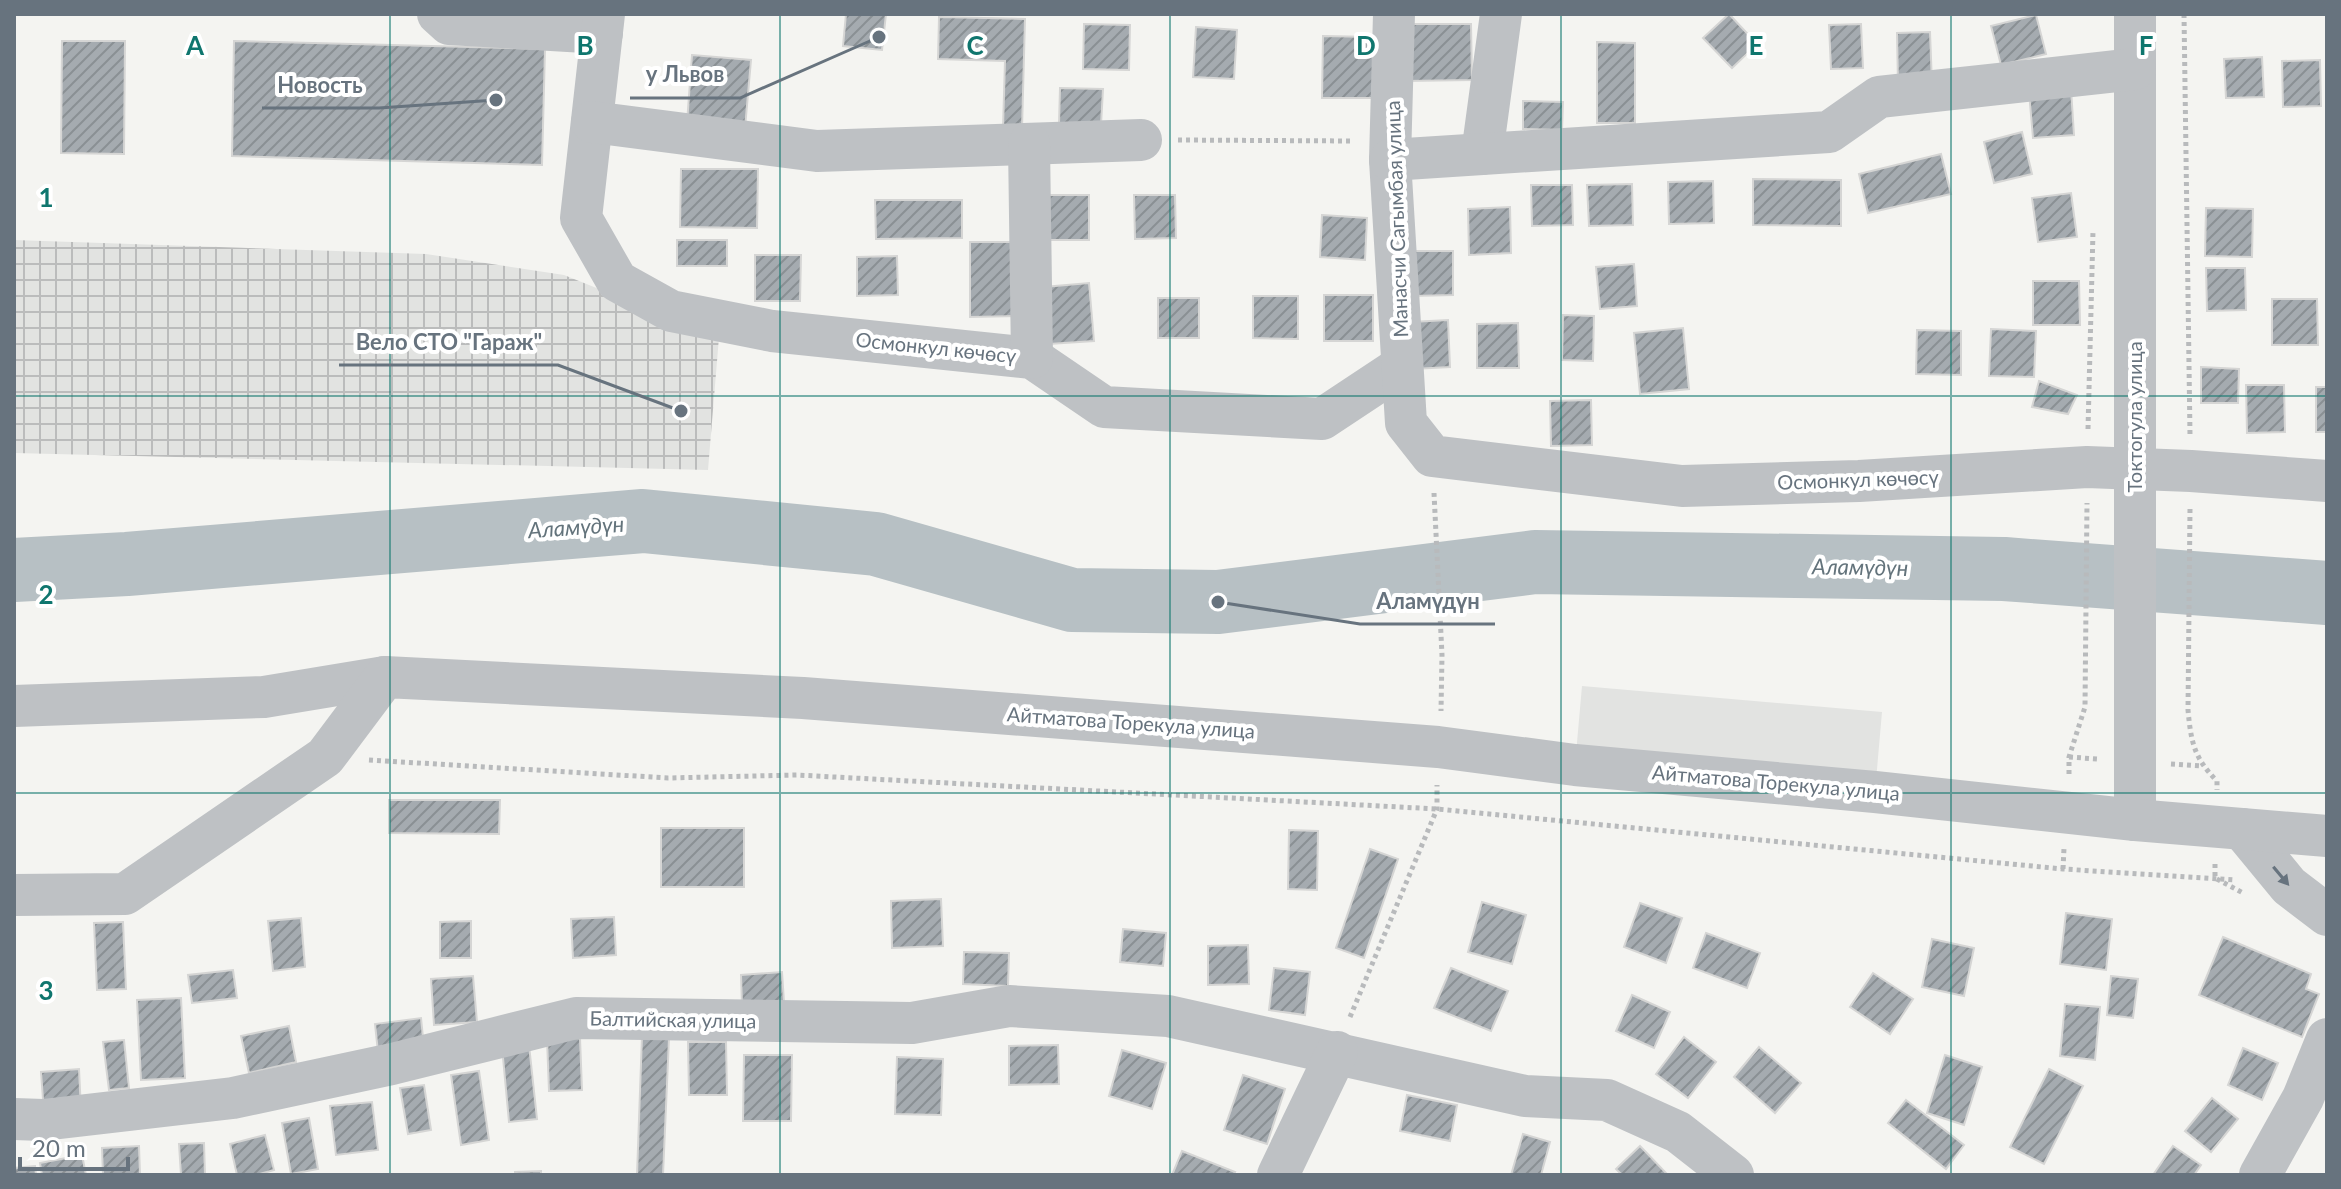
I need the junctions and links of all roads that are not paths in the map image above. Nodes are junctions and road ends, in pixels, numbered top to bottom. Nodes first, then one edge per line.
1 (438, 14) edge
2 (1394, 14) edge
3 (1501, 14) edge
4 (2135, 14) edge
5 (603, 24) edge
6 (2135, 69) junction
7 (592, 122) junction
8 (1141, 140) road end
9 (1029, 144) junction
10 (1390, 150) junction
11 (1482, 154) junction
12 (1032, 358) junction
13 (1402, 366) junction
14 (1406, 423) joint
15 (2135, 474) junction
16 (2327, 481) edge
17 (385, 677) junction
18 (14, 706) edge
19 (2135, 820) junction
20 (2242, 829) junction
21 (2327, 836) edge
22 (14, 895) edge
23 (2327, 915) edge
24 (2327, 1039) edge
25 (1337, 1052) junction
26 (14, 1119) edge
27 (1278, 1175) edge
28 (1733, 1175) edge
29 (2260, 1175) edge

1 - 5 street
2 - 10 street, Манасчи Сагымбая улица
3 - 11 street
4 - 6 street, Токтогула улица
5 - 7 street
6 - 11 street
6 - 15 street, Токтогула улица
7 - 9 street
7 - 12 street, Осмонкул көчөсү
8 - 9 street
9 - 12 street
10 - 11 street
10 - 13 street, Манасчи Сагымбая улица
12 - 13 street, Осмонкул көчөсү
13 - 14 street, Манасчи Сагымбая улица
14 - 15 street, Осмонкул көчөсү
15 - 16 street, Осмонкул көчөсү
15 - 19 street, Токтогула улица
17 - 18 street, Айтматова Торекула улица
17 - 19 street, Айтматова Торекула улица
17 - 22 street
19 - 20 street, Айтматова Торекула улица
20 - 21 street, Айтматова Торекула улица
20 -> 23 street
24 - 29 street
25 - 26 street, Балтийская улица
25 - 27 street
25 - 28 street, Балтийская улица

